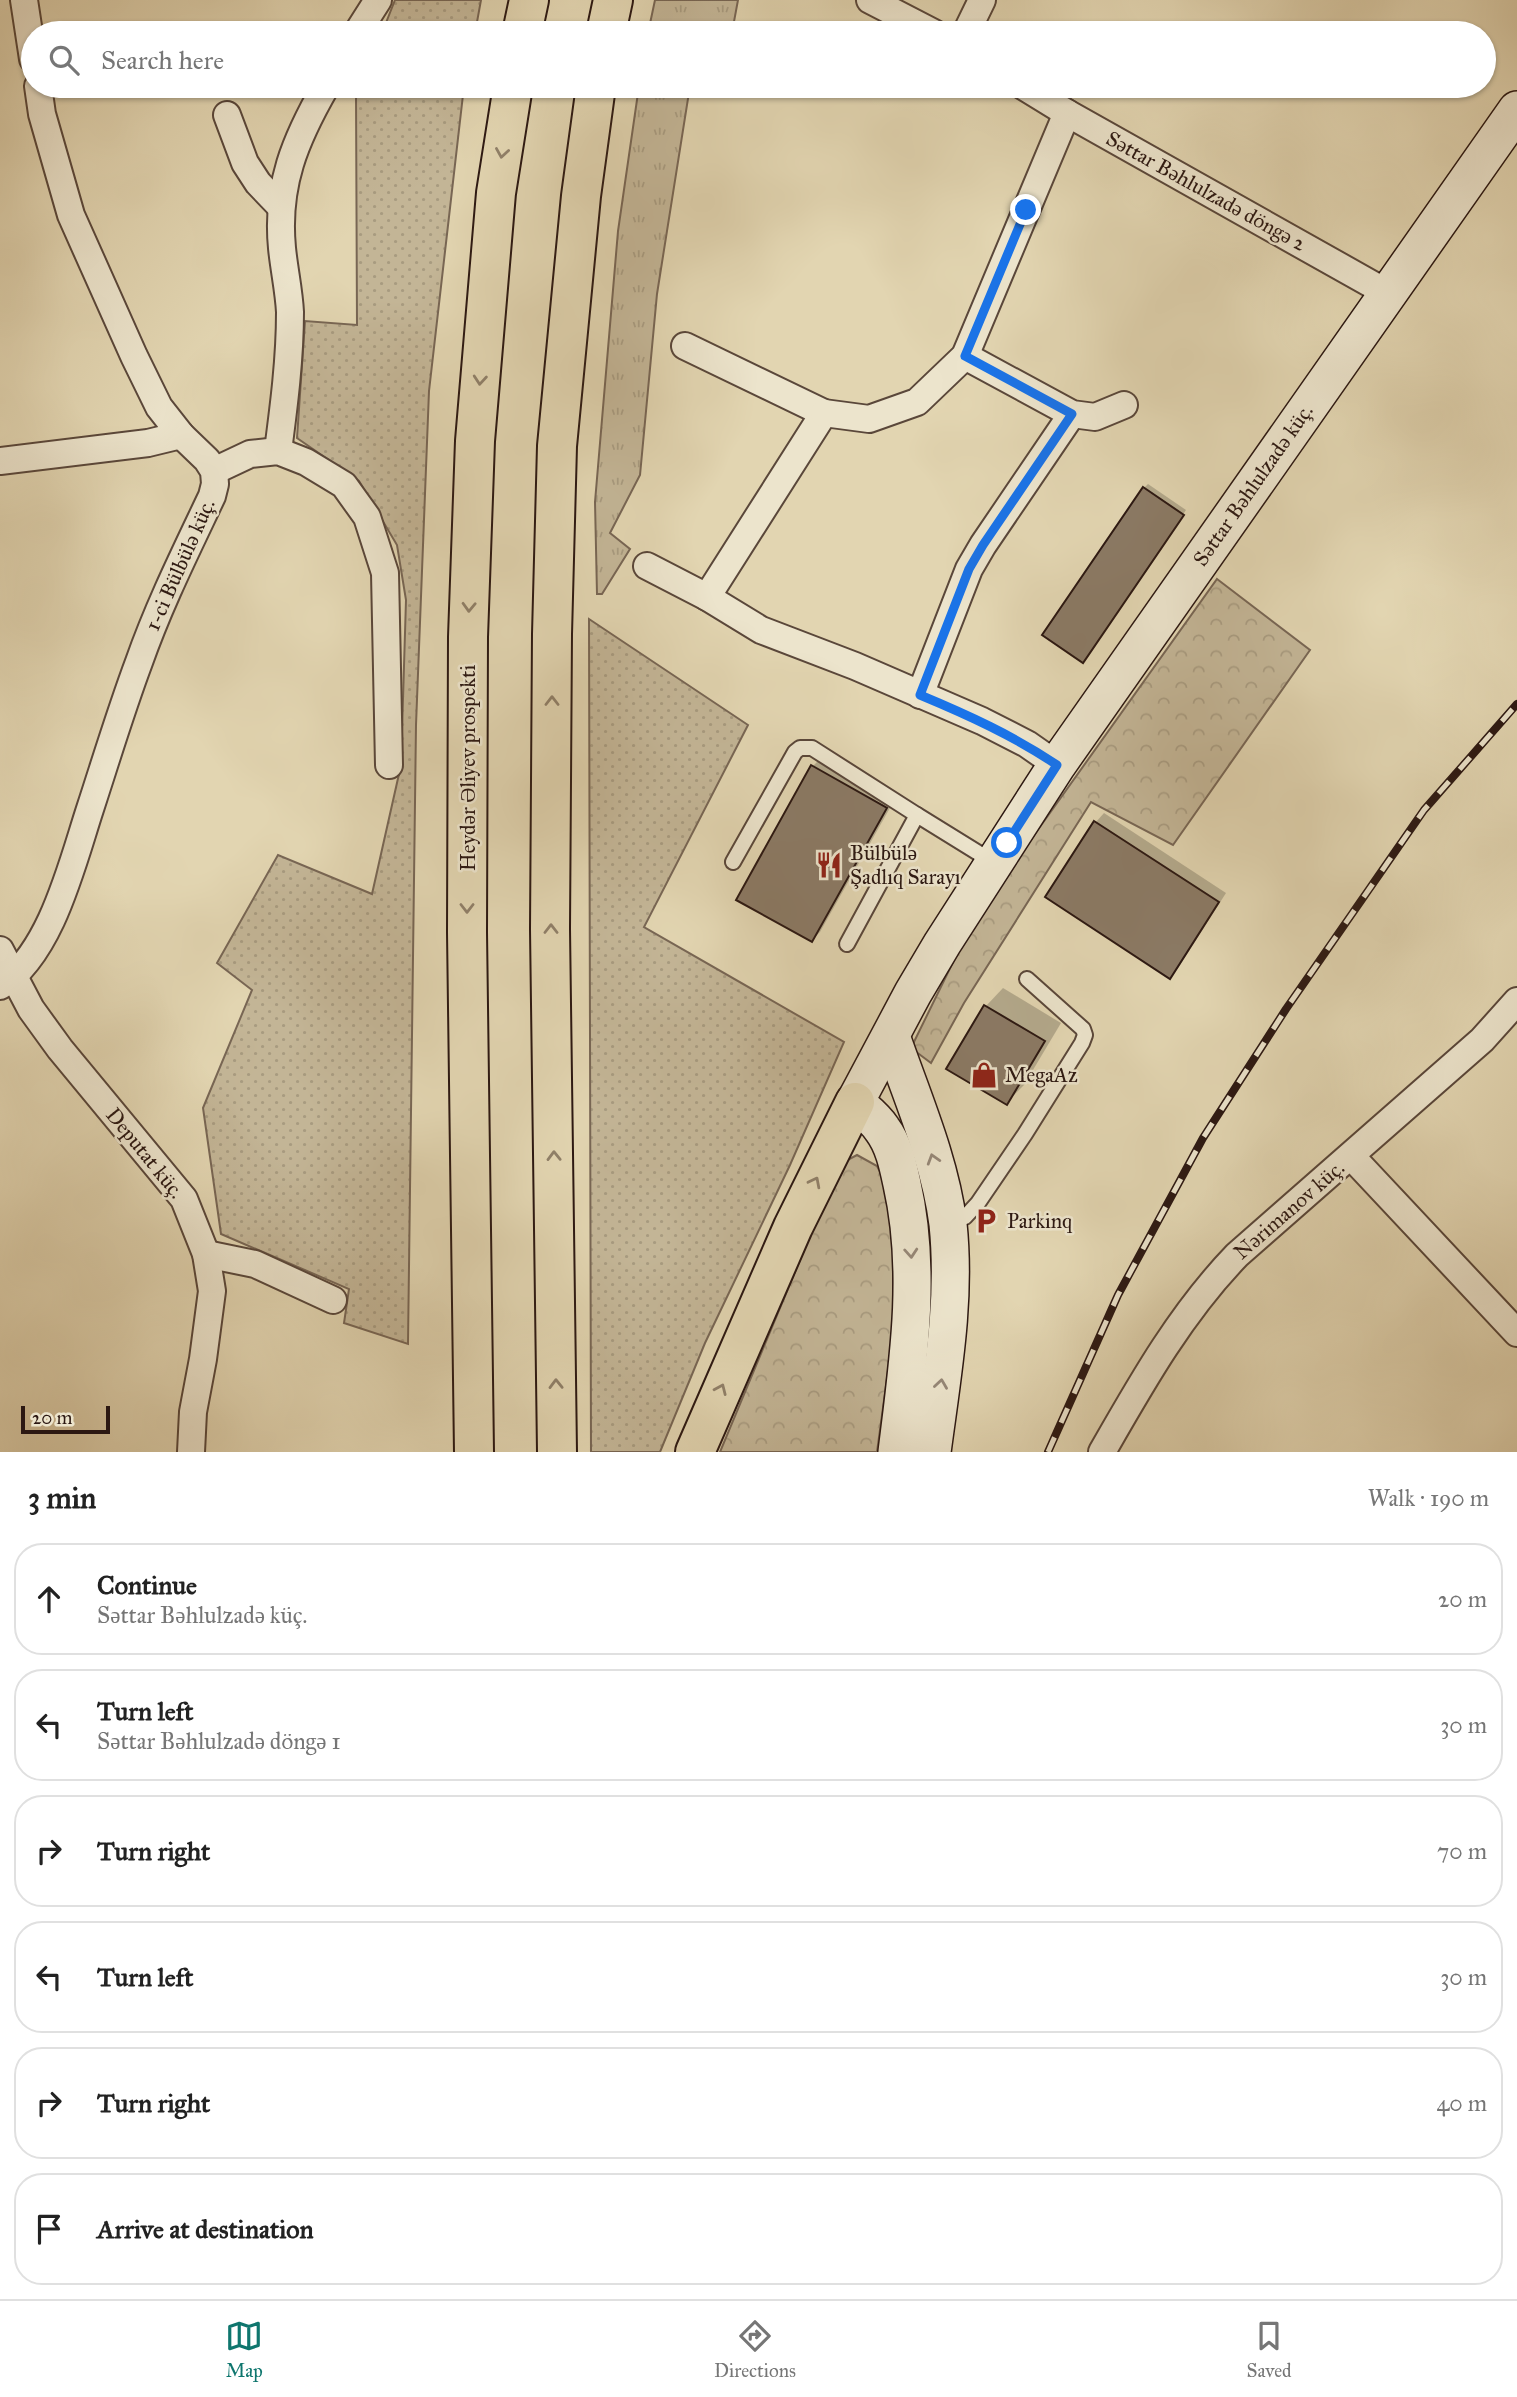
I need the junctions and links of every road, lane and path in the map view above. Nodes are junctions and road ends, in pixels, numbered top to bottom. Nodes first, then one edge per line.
1 (377, 0) edge
2 (529, 0) edge
3 (613, 0) edge
4 (870, 0) edge
5 (982, 0) edge
6 (16, 3) edge
7 (21, 21) edge
8 (364, 21) edge
9 (525, 21) edge
10 (609, 21) edge
11 (911, 21) edge
12 (972, 21) edge
13 (39, 98) edge
14 (320, 98) edge
15 (511, 98) edge
16 (594, 98) edge
17 (1043, 98) edge
18 (1517, 110) edge
19 (1067, 113) junction
20 (227, 115) dead end
21 (280, 206) junction
22 (1389, 294) junction
23 (684, 346) dead end
24 (965, 356) junction
25 (1124, 405) dead end
26 (824, 413) junction
27 (1072, 414) junction
28 (181, 435) junction
29 (278, 452) junction
30 (0, 461) edge
31 (214, 471) junction
32 (647, 566) dead end
33 (707, 597) junction
34 (920, 695) junction
35 (389, 765) dead end
36 (1057, 765) junction
37 (917, 815) junction
38 (733, 862) dead end
39 (994, 862) junction
40 (847, 944) dead end
41 (0, 950) edge
42 (1027, 979) dead end
43 (6, 982) edge
44 (1517, 1001) edge
45 (891, 1036) junction
46 (855, 1102) junction
47 (1351, 1156) junction
48 (947, 1223) junction
49 (206, 1254) junction
50 (334, 1300) dead end
51 (1517, 1334) edge
52 (191, 1452) edge
53 (474, 1452) edge
54 (557, 1452) edge
55 (695, 1452) edge
56 (897, 1452) edge
57 (932, 1452) edge
58 (1102, 1452) edge

1 - 8 street
2 - 9 highway
3 - 10 highway
4 - 11 street
5 - 12 street
6 - 7 street
13 - 28 street, 1-ci Bülbülə küç.
14 - 21 street
15 -> 53 highway, Heydər Əliyev prospekti
54 -> 16 highway
17 - 19 street, Səttar Bəhlulzadə döngə 2
18 - 22 main road, Səttar Bəhlulzadə küç.
19 - 22 street, Səttar Bəhlulzadə döngə 2
19 - 24 street
20 - 21 street
21 - 29 street
22 - 36 main road, Səttar Bəhlulzadə küç.
23 - 26 street
24 - 26 street
24 - 27 street
25 - 27 street
26 - 33 street
27 - 34 street
28 - 30 street
28 - 31 street, 1-ci Bülbülə küç.
29 - 31 street
29 - 35 street
31 - 43 street, 1-ci Bülbülə küç.
32 - 33 street
33 - 34 street
34 - 36 street
36 - 39 main road, Səttar Bəhlulzadə küç.
37 - 38 lane
37 - 39 lane
37 - 40 lane
39 - 45 main road, Səttar Bəhlulzadə küç.
41 - 43 street, Deputat küç.
42 - 48 lane
43 - 49 street, Deputat küç.
44 - 47 street, Nərimanov küç.
45 - 46 main road, Səttar Bəhlulzadə küç.
48 -> 45 main road
55 -> 46 highway
46 -> 56 main road
47 - 51 street
47 - 58 street, Nərimanov küç.
57 -> 48 main road
49 - 50 street
49 - 52 street, Deputat küç.

